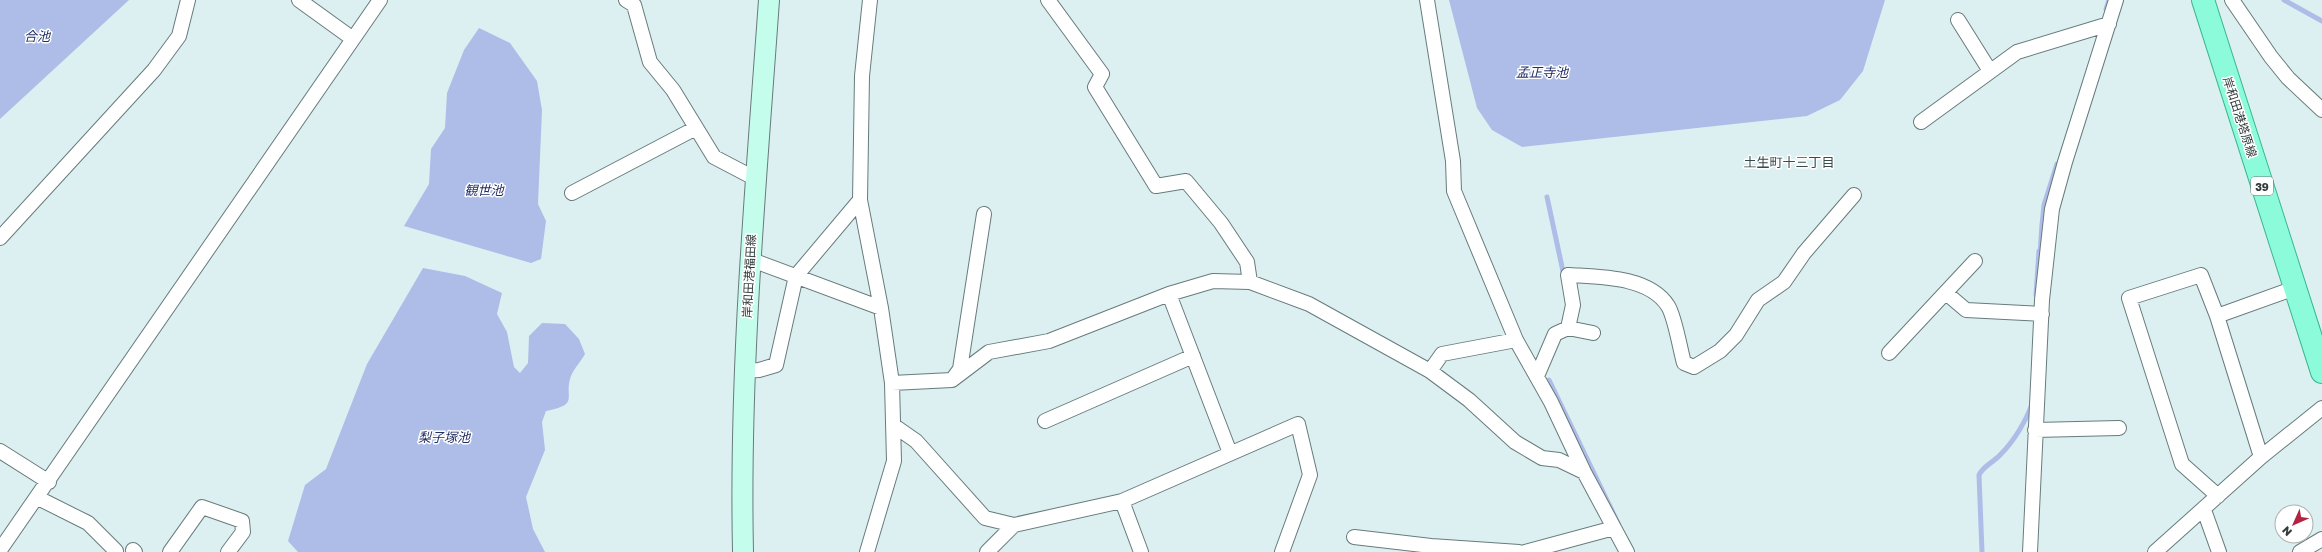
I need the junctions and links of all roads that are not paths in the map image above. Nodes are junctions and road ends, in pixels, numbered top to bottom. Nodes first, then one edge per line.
1 (188, 0) edge
2 (299, 0) edge
3 (380, 0) edge
4 (626, 0) edge
5 (769, 0) edge
6 (870, 0) edge
7 (1049, 0) edge
8 (1428, 0) edge
9 (2116, 0) edge
10 (2203, 0) edge
11 (2232, 0) edge
12 (1958, 20) dead end
13 (2109, 24) junction
14 (353, 39) junction
15 (1990, 71) junction
16 (2322, 110) edge
17 (1921, 122) dead end
18 (696, 128) junction
19 (756, 179) junction
20 (572, 193) dead end
21 (1854, 195) dead end
22 (860, 200) junction
23 (984, 214) dead end
24 (0, 238) edge
25 (749, 259) junction
26 (1975, 261) dead end
27 (796, 276) junction
28 (1250, 282) junction
29 (2295, 288) junction
30 (1946, 293) junction
31 (1169, 294) junction
32 (881, 308) junction
33 (2042, 314) junction
34 (2217, 316) junction
35 (1568, 328) junction
36 (1593, 333) dead end
37 (1516, 340) junction
38 (1889, 352) dead end
39 (1193, 356) junction
40 (1430, 370) junction
41 (744, 371) junction
42 (2322, 372) edge
43 (1537, 376) junction
44 (952, 380) junction
45 (892, 383) junction
46 (2322, 408) edge
47 (1045, 421) dead end
48 (893, 425) junction
49 (2118, 428) dead end
50 (2035, 430) junction
51 (0, 451) edge
52 (1230, 453) junction
53 (2261, 457) junction
54 (1584, 472) junction
55 (49, 482) junction
56 (2218, 496) junction
57 (38, 498) junction
58 (1122, 501) junction
59 (2204, 510) junction
60 (1014, 525) junction
61 (1614, 528) junction
62 (1354, 537) dead end
63 (2322, 539) edge
64 (1431, 549) edge
65 (0, 550) edge
66 (116, 551) dead end
67 (170, 552) edge
68 (228, 552) edge
69 (743, 552) edge
70 (867, 552) edge
71 (987, 552) edge
72 (1141, 552) edge
73 (1282, 552) edge
74 (1519, 552) edge
75 (1525, 552) edge
76 (1626, 552) edge
77 (2030, 552) edge
78 (2155, 552) edge
79 (2219, 552) edge
80 (2300, 552) edge

1 - 24 street
2 - 14 street
3 - 14 street
4 - 18 street
5 - 19 street, 岸和田港福田線
6 - 22 street
7 - 28 street
8 - 37 street
9 - 13 street
10 - 29 main road, 岸和田港塔原線 / 39
11 - 16 street
12 - 15 street
13 - 15 street
13 - 33 street
14 - 55 street
15 - 17 street
18 - 19 street
18 - 20 street
19 - 25 street, 岸和田港福田線
21 - 35 street
22 - 27 street
22 - 32 street
23 - 44 street
25 - 27 street
25 - 41 street, 岸和田港福田線
26 - 30 street
27 - 32 street
27 - 41 street
28 - 31 street
28 - 40 street
29 - 34 street
29 - 42 main road, 岸和田港塔原線 / 39
30 - 33 street
30 - 38 street
31 - 39 street
31 - 44 street
32 - 45 street
33 - 50 street
34 - 53 street
34 - 56 street
35 - 36 street
35 - 43 street
37 - 40 street
37 - 43 street
39 - 47 street
39 - 52 street
40 - 54 street
41 - 69 street, 岸和田港福田線
43 - 54 street
44 - 45 street
45 - 48 street
46 - 53 street
48 - 60 street
48 - 70 street
49 - 50 street
50 - 77 street
51 - 55 street
52 - 58 street
52 - 73 street
53 - 56 street
54 - 61 street
55 - 57 street
56 - 59 street
57 - 65 street
57 - 66 street
58 - 60 street
58 - 72 street
59 - 78 street
59 - 79 street
60 - 71 street
61 - 75 street
61 - 76 street
62 - 64 street
63 - 80 street
64 - 74 street
67 - 68 street

